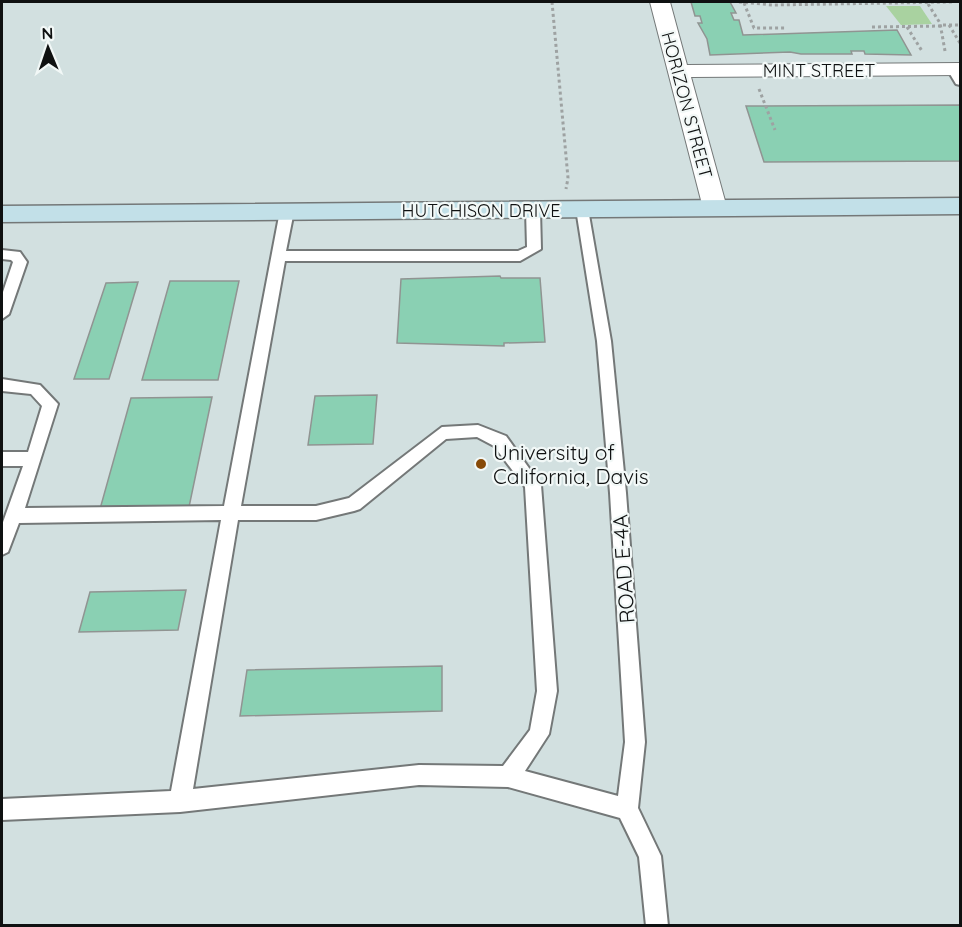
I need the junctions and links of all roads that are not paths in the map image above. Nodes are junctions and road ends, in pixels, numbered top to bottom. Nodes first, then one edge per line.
1 (660, 2) edge
2 (678, 71) junction
3 (957, 72) edge
4 (960, 206) edge
5 (715, 208) junction
6 (574, 209) junction
7 (533, 210) junction
8 (287, 211) junction
9 (2, 214) edge
10 (2, 255) edge
11 (278, 256) junction
12 (2, 314) edge
13 (2, 385) edge
14 (2, 459) edge
15 (34, 459) junction
16 (231, 513) junction
17 (13, 516) junction
18 (2, 547) edge
19 (508, 777) junction
20 (180, 801) junction
21 (627, 809) junction
22 (2, 810) edge
23 (657, 926) edge

1 - 2 street, HORIZON STREET
2 - 3 street, MINT STREET
2 - 5 street, HORIZON STREET
4 - 5 street, HUTCHISON DRIVE
5 - 6 street, HUTCHISON DRIVE
6 - 7 street, HUTCHISON DRIVE
6 - 21 lane, ROAD E-4A
7 - 8 street, HUTCHISON DRIVE
7 - 11 lane
8 - 9 street, HUTCHISON DRIVE
8 - 11 lane
10 - 12 lane
11 - 16 lane
13 - 15 lane
14 - 15 lane
15 - 17 lane
16 - 17 lane
16 - 19 lane
16 - 20 lane
17 - 18 lane
19 - 20 lane
19 - 21 lane
20 - 22 lane
21 - 23 lane

